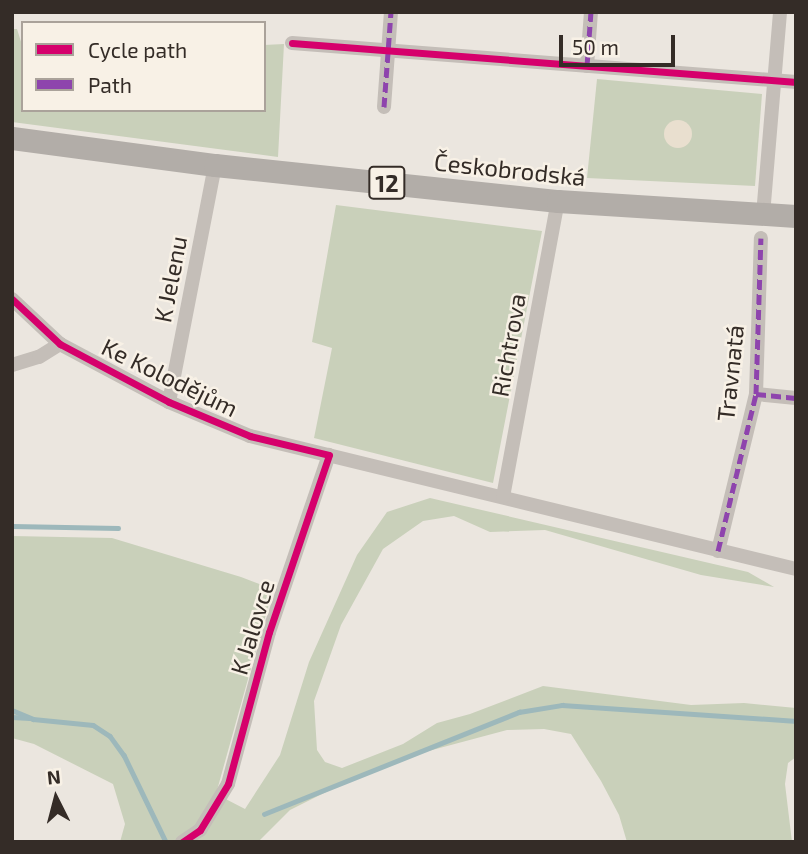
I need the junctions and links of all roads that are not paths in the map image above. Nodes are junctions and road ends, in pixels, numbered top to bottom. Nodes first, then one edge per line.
1 (391, 12) edge
2 (591, 12) edge
3 (780, 12) edge
4 (292, 43) dead end
5 (388, 49) junction
6 (587, 66) junction
7 (774, 81) junction
8 (796, 82) edge
9 (384, 107) dead end
10 (12, 138) edge
11 (215, 165) junction
12 (558, 201) junction
13 (796, 216) edge
14 (762, 226) junction
15 (12, 299) edge
16 (61, 344) junction
17 (12, 365) edge
18 (756, 394) junction
19 (796, 398) edge
20 (169, 402) junction
21 (329, 455) junction
22 (503, 497) junction
23 (719, 551) junction
24 (796, 569) edge
25 (182, 842) edge

1 - 5 street
2 - 6 street
3 - 7 street, Travnatá
4 - 5 street
5 - 6 street
5 - 9 street
6 - 7 street
7 - 8 street
7 - 14 street, Travnatá
10 - 11 main road, Českobrodská / 12
11 - 12 main road, Českobrodská / 12
11 - 20 street, K Jelenu
12 - 14 main road, Českobrodská / 12
12 - 22 street, Richtrova
13 - 14 main road, Českobrodská / 12
14 - 18 street, Travnatá
15 - 16 street, Ke Kolodějům
16 - 17 street
16 - 20 street, Ke Kolodějům
18 - 19 street
18 - 23 street, Travnatá
20 - 21 street, Ke Kolodějům
21 - 22 street, Ke Kolodějům
21 - 25 street, K Jalovce
22 - 23 street, Ke Kolodějům
23 - 24 street, Ke Kolodějům

